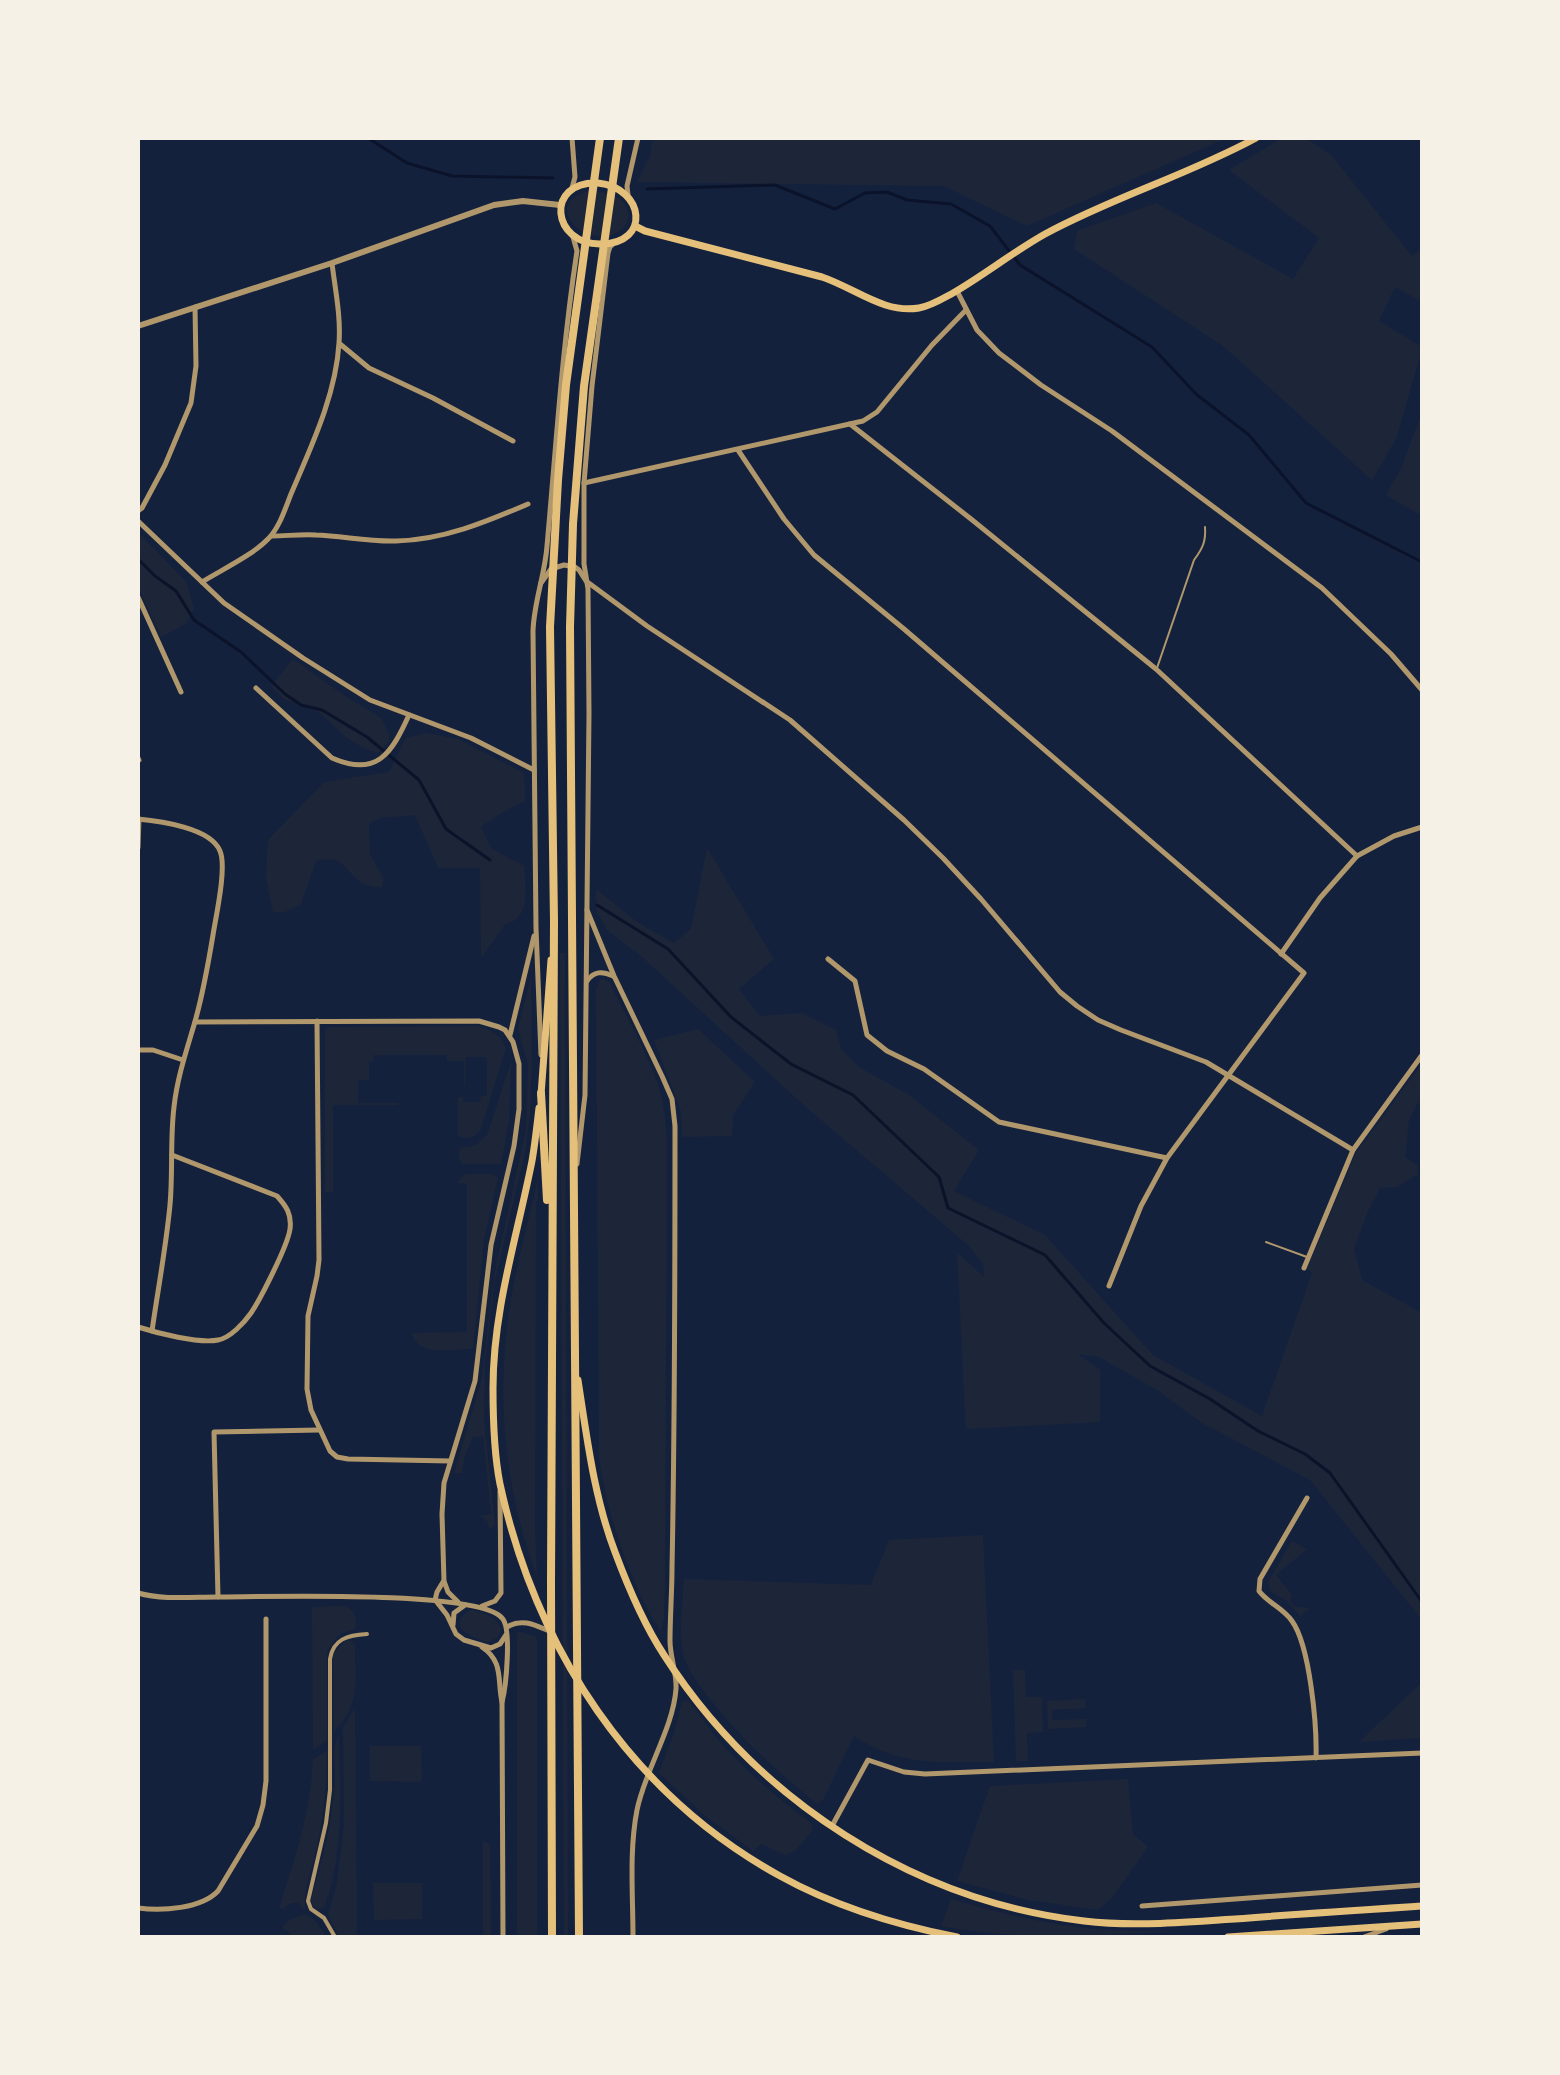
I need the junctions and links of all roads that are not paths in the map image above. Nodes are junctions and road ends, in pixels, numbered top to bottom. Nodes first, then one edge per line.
1 (572, 138) edge
2 (600, 138) edge
3 (619, 138) edge
4 (638, 138) edge
5 (1256, 138) edge
6 (570, 191) junction
7 (628, 196) junction
8 (560, 205) junction
9 (635, 226) junction
10 (572, 234) junction
11 (614, 243) junction
12 (332, 263) junction
13 (957, 291) junction
14 (195, 307) junction
15 (966, 310) junction
16 (138, 326) edge
17 (339, 343) junction
18 (850, 424) junction
19 (513, 441) dead end
20 (738, 450) junction
21 (584, 483) junction
22 (528, 504) dead end
23 (138, 511) edge
24 (138, 521) edge
25 (1205, 527) dead end
26 (271, 536) junction
27 (586, 581) junction
28 (202, 582) junction
29 (541, 583) junction
30 (138, 597) edge
31 (1156, 669) junction
32 (256, 688) dead end
33 (1422, 690) edge
34 (181, 692) dead end
35 (409, 715) junction
36 (534, 770) junction
37 (138, 819) edge
38 (1422, 827) edge
39 (138, 848) edge
40 (1357, 856) junction
41 (587, 910) junction
42 (554, 921) junction
43 (536, 928) junction
44 (1281, 954) junction
45 (828, 959) dead end
46 (614, 976) junction
47 (586, 982) junction
48 (317, 1021) junction
49 (195, 1022) junction
50 (510, 1036) junction
51 (138, 1050) edge
52 (1422, 1055) edge
53 (183, 1060) junction
54 (542, 1072) junction
55 (1230, 1075) junction
56 (541, 1093) junction
57 (1353, 1150) junction
58 (172, 1155) junction
59 (1167, 1158) junction
60 (574, 1193) junction
61 (1266, 1242) dead end
62 (1308, 1257) junction
63 (1304, 1268) dead end
64 (552, 1281) junction
65 (1109, 1286) dead end
66 (138, 1327) edge
67 (152, 1331) junction
68 (575, 1362) junction
69 (319, 1430) junction
70 (450, 1461) junction
71 (500, 1482) junction
72 (1307, 1498) dead end
73 (444, 1581) junction
74 (139, 1595) edge
75 (218, 1597) junction
76 (435, 1600) junction
77 (458, 1602) junction
78 (468, 1604) junction
79 (480, 1607) junction
80 (266, 1619) dead end
81 (453, 1626) junction
82 (506, 1631) junction
83 (549, 1631) junction
84 (367, 1634) dead end
85 (482, 1647) junction
86 (675, 1671) junction
87 (502, 1702) junction
88 (1422, 1753) edge
89 (1316, 1758) junction
90 (832, 1827) junction
91 (1422, 1885) edge
92 (1142, 1906) dead end
93 (1422, 1906) edge
94 (138, 1908) edge
95 (1422, 1924) edge
96 (1394, 1926) junction
97 (335, 1937) edge
98 (503, 1937) edge
99 (552, 1937) edge
100 (579, 1937) edge
101 (633, 1937) edge
102 (957, 1937) edge
103 (1228, 1937) edge
104 (1364, 1937) edge

1 - 6 street
2 - 42 highway
3 - 60 highway
4 - 7 street
5 - 13 main road
6 - 7 main road
6 - 8 main road
7 - 9 main road
8 - 10 main road
8 - 12 street
9 - 11 main road
9 - 13 main road
10 - 11 main road
10 - 29 street
11 - 21 street
12 - 14 street
12 - 17 street
13 - 15 street
14 - 16 street
14 - 23 street
15 - 18 street
15 - 33 street
17 - 19 street
17 - 26 street
18 - 20 street
18 - 31 street
20 - 21 street
20 - 44 street
21 - 27 street
22 - 26 street
24 - 28 street
25 - 31 lane
26 - 28 street
27 - 29 street
27 - 41 street
27 - 55 street
28 - 35 street
29 - 36 street
30 - 34 street
31 - 40 street
32 - 35 street
35 - 36 street
36 - 43 street
37 - 39 street
37 - 49 street
38 - 40 street
40 - 44 street
41 - 46 street
41 - 47 street
42 - 54 main road
42 - 64 highway
43 - 50 street
43 - 54 street
44 - 55 street
45 - 59 street
46 - 47 street
46 - 86 street
47 - 60 street
48 - 49 street
48 - 50 street
48 - 69 street
49 - 53 street
50 - 70 street
51 - 53 street
52 - 57 street
53 - 58 street
54 - 56 main road
55 - 57 street
55 - 59 street
56 - 64 highway
56 - 71 main road
57 - 62 street
58 - 67 street
58 - 67 street
59 - 65 street
60 - 68 highway
61 - 62 lane
62 - 63 street
64 - 99 highway
66 - 67 street
68 - 86 main road
68 - 100 highway
69 - 70 street
69 - 75 street
70 - 73 street
71 - 79 street
71 - 83 main road
72 - 89 street
73 - 76 street
73 - 77 street
74 - 75 street
75 - 76 street
76 - 77 street
76 - 81 street
77 - 78 street
78 - 79 street
78 - 81 street
79 - 82 street
80 - 94 street
81 - 85 street
82 - 83 street
82 - 85 street
82 - 87 street
83 - 102 main road
84 - 97 street
85 - 87 street
86 - 90 main road
86 - 101 street
87 - 98 street
88 - 89 street
89 - 90 street
90 - 93 main road
91 - 92 street
95 - 96 main road
96 - 103 main road
96 - 104 street

